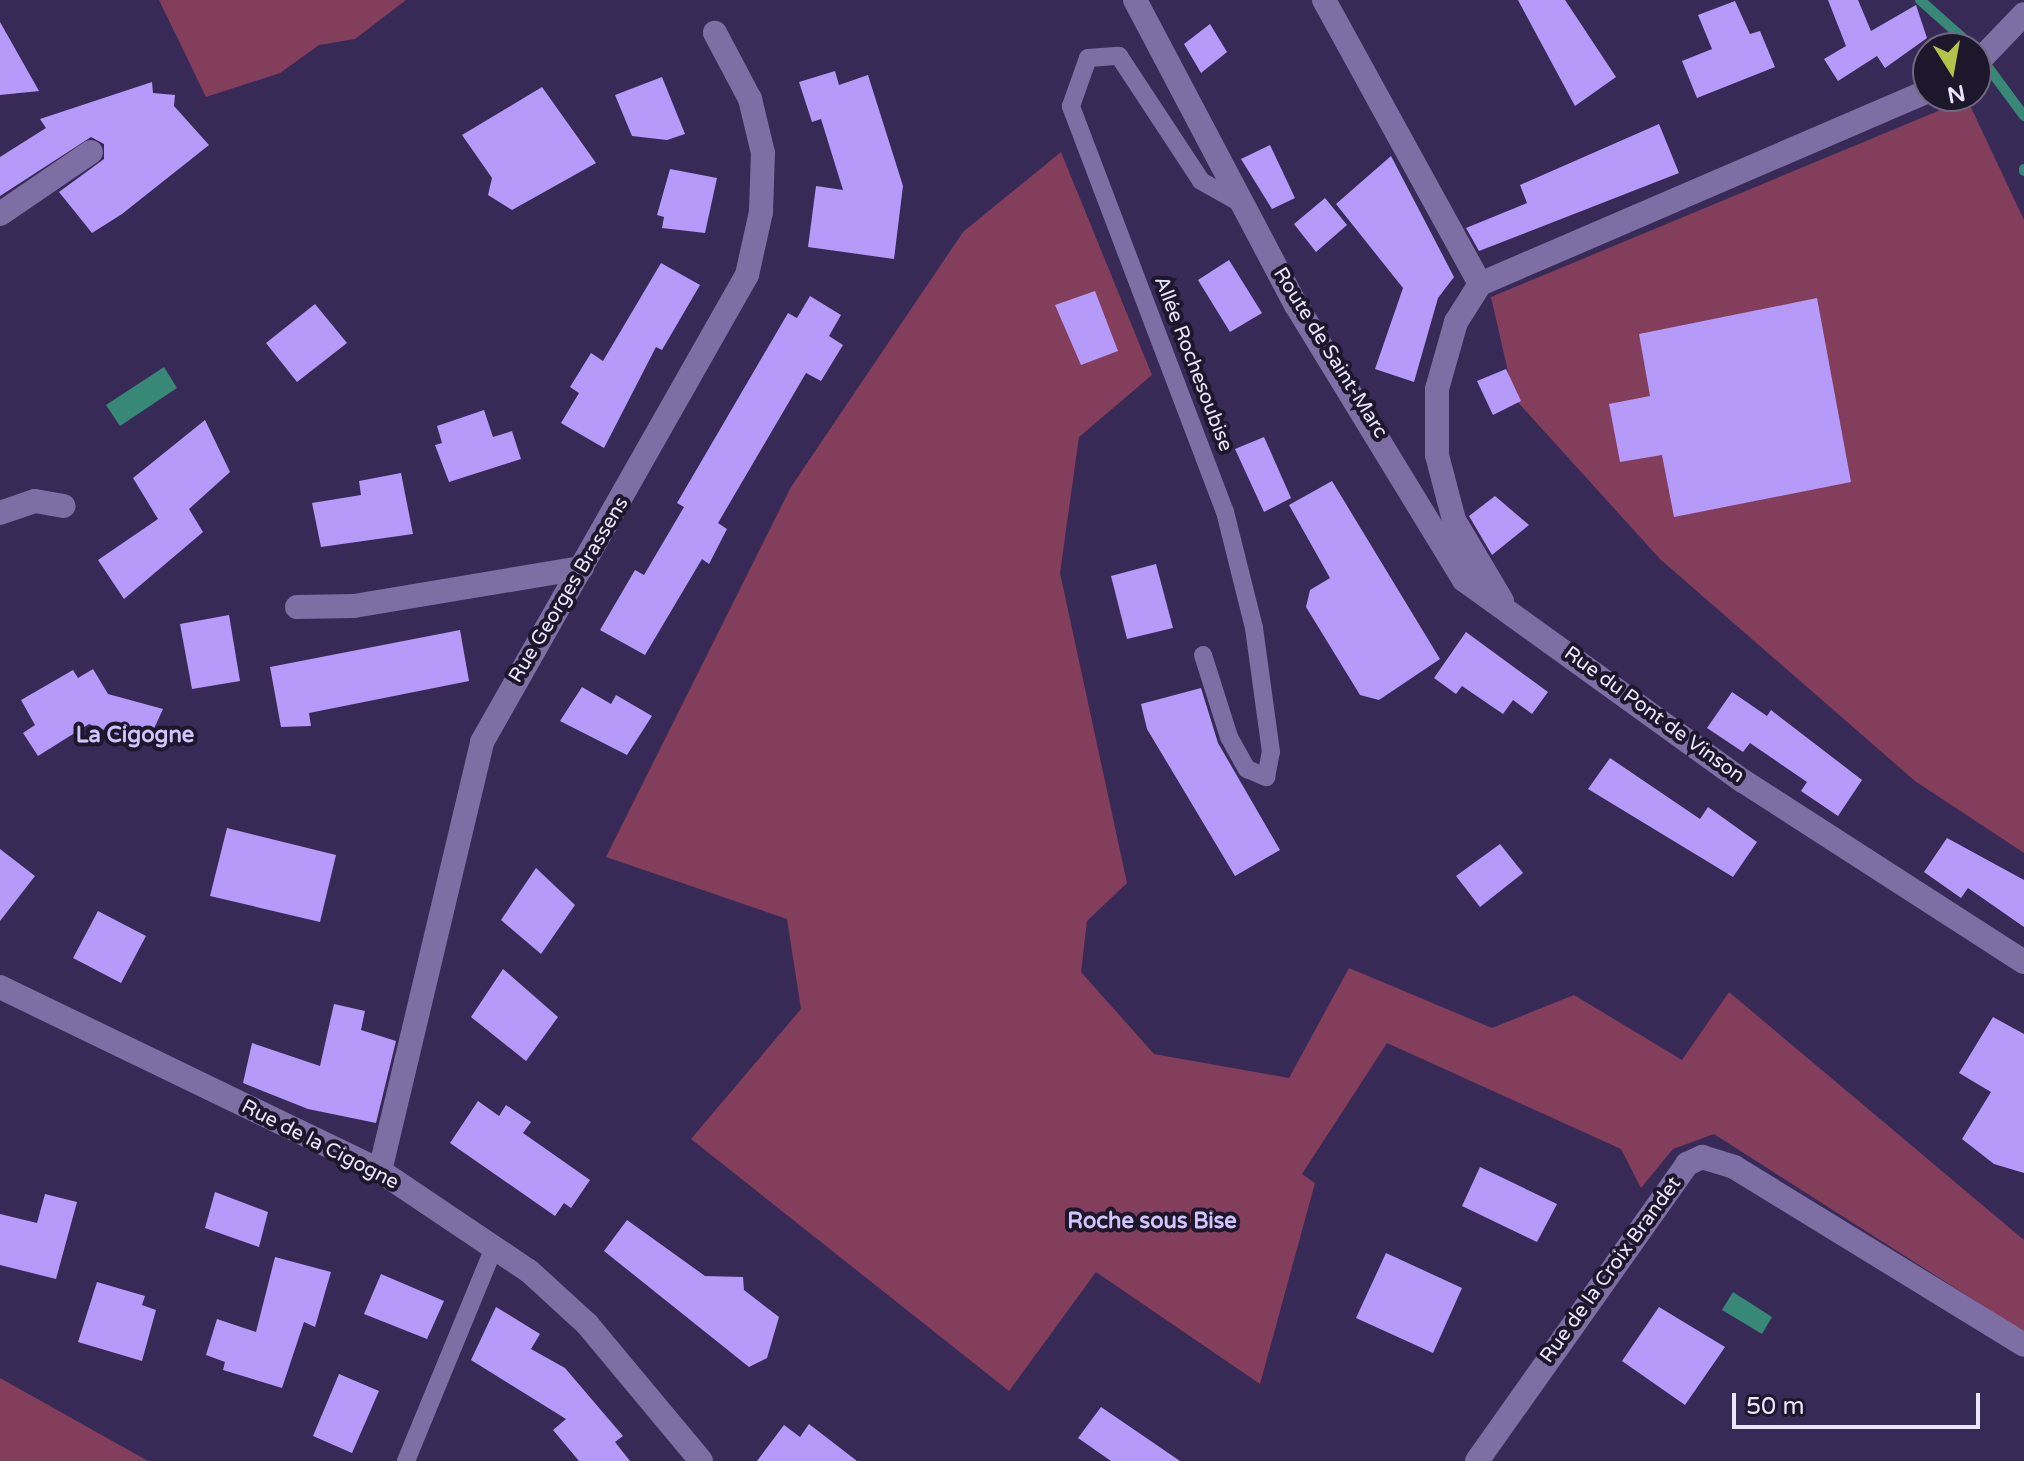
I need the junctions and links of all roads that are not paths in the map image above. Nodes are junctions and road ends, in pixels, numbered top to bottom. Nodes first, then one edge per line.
1 (1135, 0) edge
2 (1324, 0) edge
3 (2024, 14) edge
4 (715, 33) dead end
5 (1992, 51) edge
6 (1912, 98) edge
7 (91, 152) dead end
8 (1244, 205) junction
9 (0, 214) edge
10 (1480, 284) junction
11 (64, 506) dead end
12 (0, 513) edge
13 (582, 568) junction
14 (1502, 601) junction
15 (297, 607) dead end
16 (1203, 655) dead end
17 (2024, 962) edge
18 (0, 987) edge
19 (380, 1171) junction
20 (494, 1248) junction
21 (2024, 1345) edge
22 (406, 1461) edge
23 (701, 1461) edge
24 (1477, 1461) edge

1 - 8 street, Route de Saint-Marc
2 - 10 street
3 - 5 street
4 - 13 street, Rue Georges Brassens
6 - 10 street
7 - 9 street
8 - 14 street, Route de Saint-Marc
8 - 16 lane, Allée Rochesoubise
10 - 14 street, Rue du Pont de Vinson
11 - 12 street
13 - 15 street
13 - 19 street, Rue Georges Brassens
14 - 17 street, Rue du Pont de Vinson
18 - 19 street, Rue de la Cigogne
19 - 20 street, Rue de la Cigogne
20 - 22 lane
20 - 23 street, Rue de la Cigogne
21 - 24 street, Rue de la Croix Brandet

